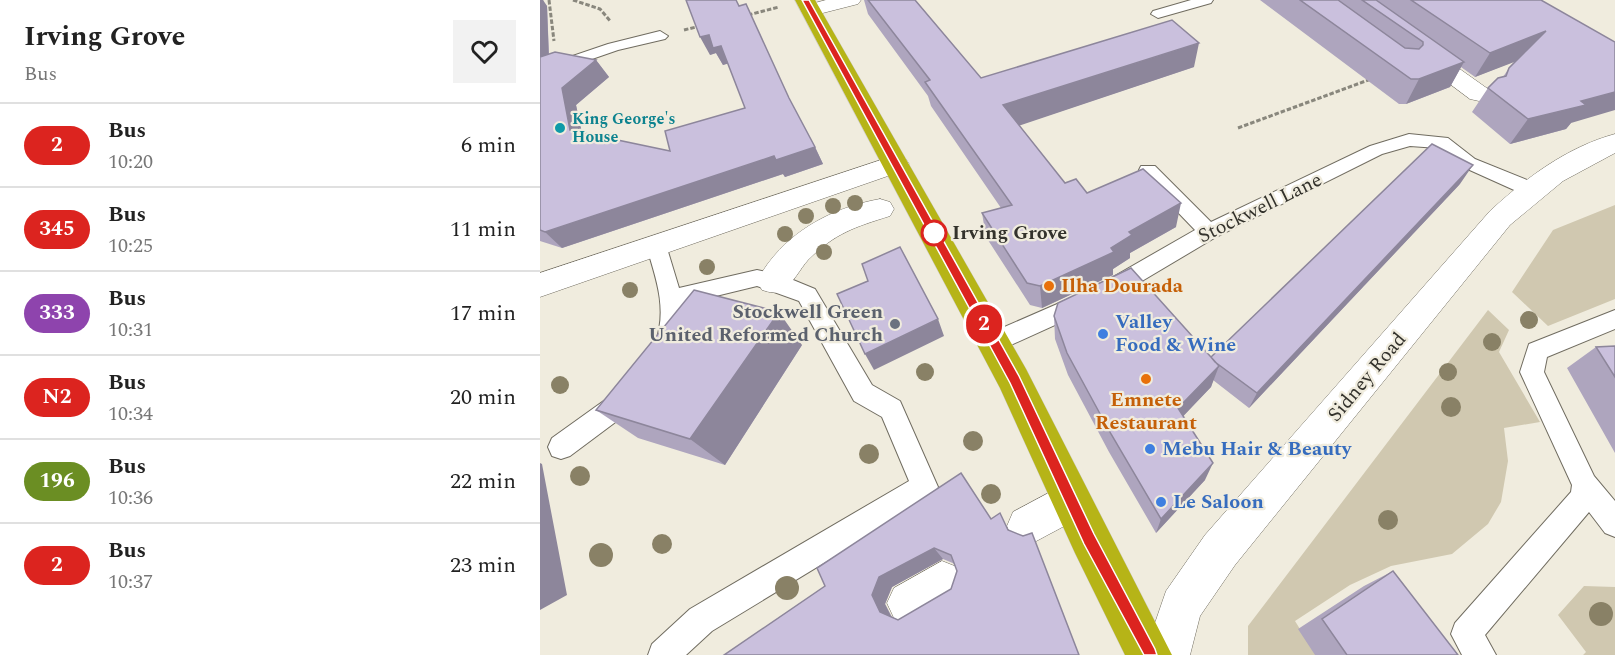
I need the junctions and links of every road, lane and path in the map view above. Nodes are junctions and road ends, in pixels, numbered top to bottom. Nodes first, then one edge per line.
1 (549, 0) edge
2 (573, 0) edge
3 (851, 0) edge
4 (1206, 0) edge
5 (1348, 0) edge
6 (808, 5) edge
7 (779, 8) dead end
8 (1158, 14) dead end
9 (746, 15) edge
10 (703, 25) edge
11 (660, 36) joint
12 (613, 47) junction
13 (1431, 59) junction
14 (557, 68) junction
15 (540, 72) edge
16 (576, 72) edge
17 (540, 81) edge
18 (1479, 94) dead end
19 (1238, 128) dead end
20 (1615, 143) edge
21 (896, 164) junction
22 (1148, 170) edge
23 (1530, 189) junction
24 (880, 209) dead end
25 (1209, 232) junction
26 (656, 245) junction
27 (773, 281) junction
28 (540, 285) edge
29 (672, 298) junction
30 (1615, 319) edge
31 (994, 342) junction
32 (561, 447) dead end
33 (1585, 485) junction
34 (1071, 501) junction
35 (1615, 523) edge
36 (1027, 526) dead end
37 (663, 655) edge
38 (1149, 655) edge
39 (1167, 655) edge
40 (1481, 655) edge

1 - 14 path
2 - 12 path
3 - 6 street
4 - 8 lane
5 - 13 street
6 - 21 highway
7 - 9 path
10 - 11 path
11 - 12 lane
12 - 14 lane
13 - 18 street
13 - 19 path
14 - 15 lane
16 - 17 lane
20 - 23 street, Sidney Road
21 - 26 street
21 - 31 highway
22 - 25 lane
23 - 25 lane, Stockwell Lane
23 - 39 street, Sidney Road
24 - 27 street
25 - 31 lane, Stockwell Lane
26 - 28 street
26 - 29 lane
27 - 29 lane
27 - 37 lane
29 - 32 lane
30 - 33 lane
31 - 34 highway
33 - 35 lane
33 - 40 lane
34 - 36 street
34 - 38 highway

